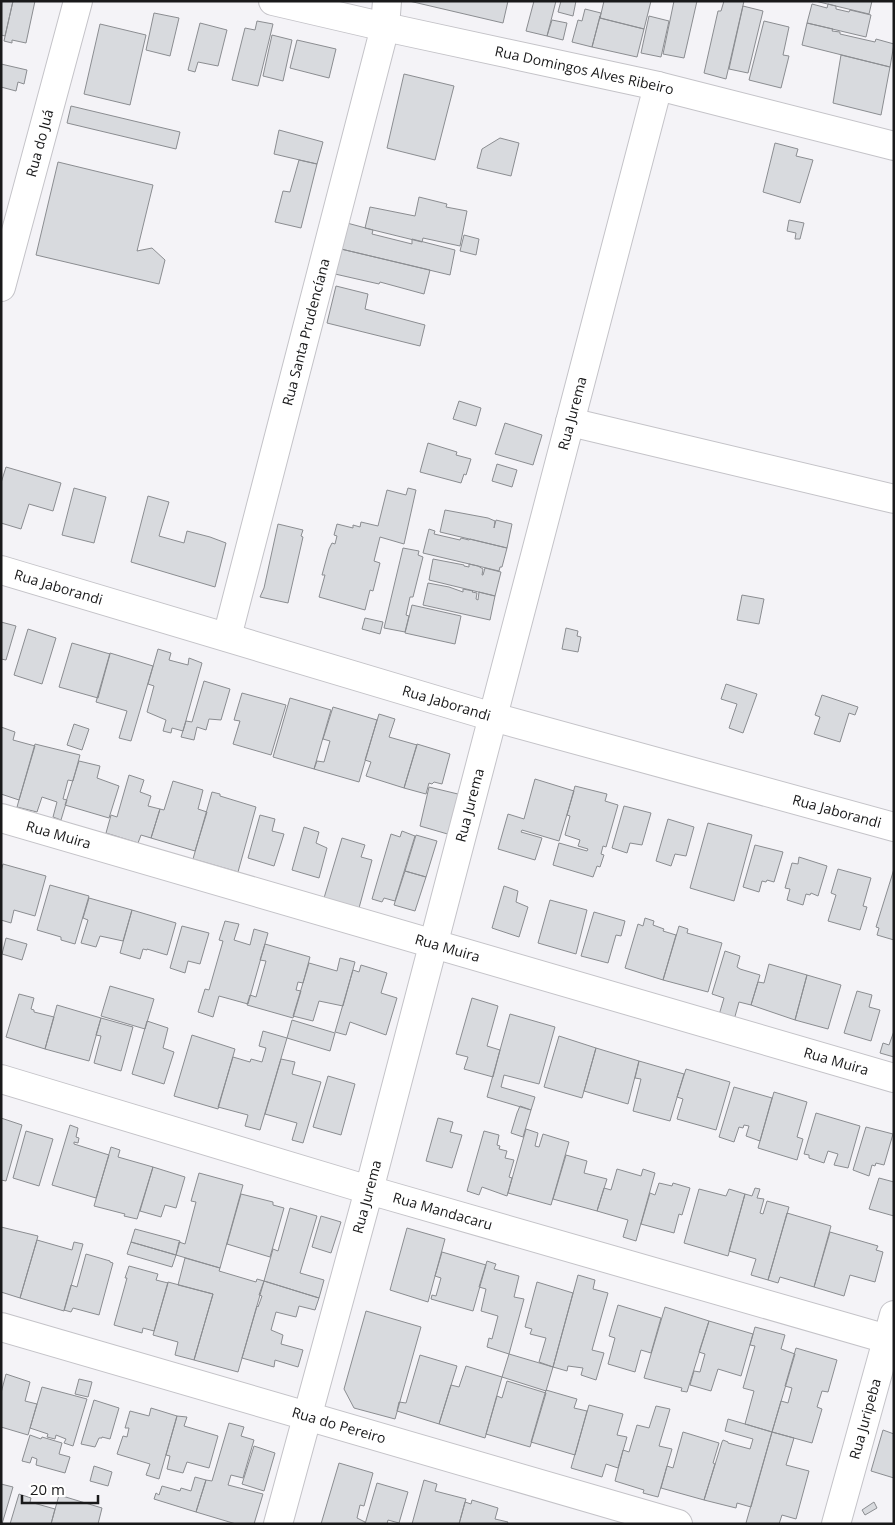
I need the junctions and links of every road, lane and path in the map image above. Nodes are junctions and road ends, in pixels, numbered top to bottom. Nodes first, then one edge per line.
1 (78, 1) edge
2 (273, 1) edge
3 (386, 14) edge
4 (658, 86) junction
5 (894, 146) edge
6 (1, 286) edge
7 (570, 422) junction
8 (894, 499) edge
9 (1, 570) edge
10 (227, 638) junction
11 (493, 717) junction
12 (1, 818) edge
13 (894, 827) edge
14 (433, 944) junction
15 (894, 1078) edge
16 (1, 1079) edge
17 (369, 1190) junction
18 (1, 1327) edge
19 (890, 1327) edge
20 (306, 1416) junction
21 (278, 1524) edge
22 (678, 1524) edge
23 (836, 1524) edge

1 - 6 street, Rua do Juá
2 - 3 street, Rua Domingos Alves Ribeiro
3 - 4 street, Rua Domingos Alves Ribeiro
3 - 10 street, Rua Santa Prudencíana
4 - 5 street, Rua Domingos Alves Ribeiro
4 - 7 street, Rua Jurema
7 - 8 street
7 - 11 street, Rua Jurema
9 - 10 street, Rua Jaborandi
10 - 11 street, Rua Jaborandi
11 - 13 street, Rua Jaborandi
11 - 14 street, Rua Jurema
12 - 14 street, Rua Muira
14 - 15 street, Rua Muira
14 - 17 street, Rua Jurema
16 - 17 street, Rua Mandacaru
17 - 19 street, Rua Mandacaru
17 - 20 street, Rua Jurema
18 - 20 street, Rua do Pereiro
19 - 23 street, Rua Juripeba
20 - 21 street, Rua Jurema
20 - 22 street, Rua do Pereiro

